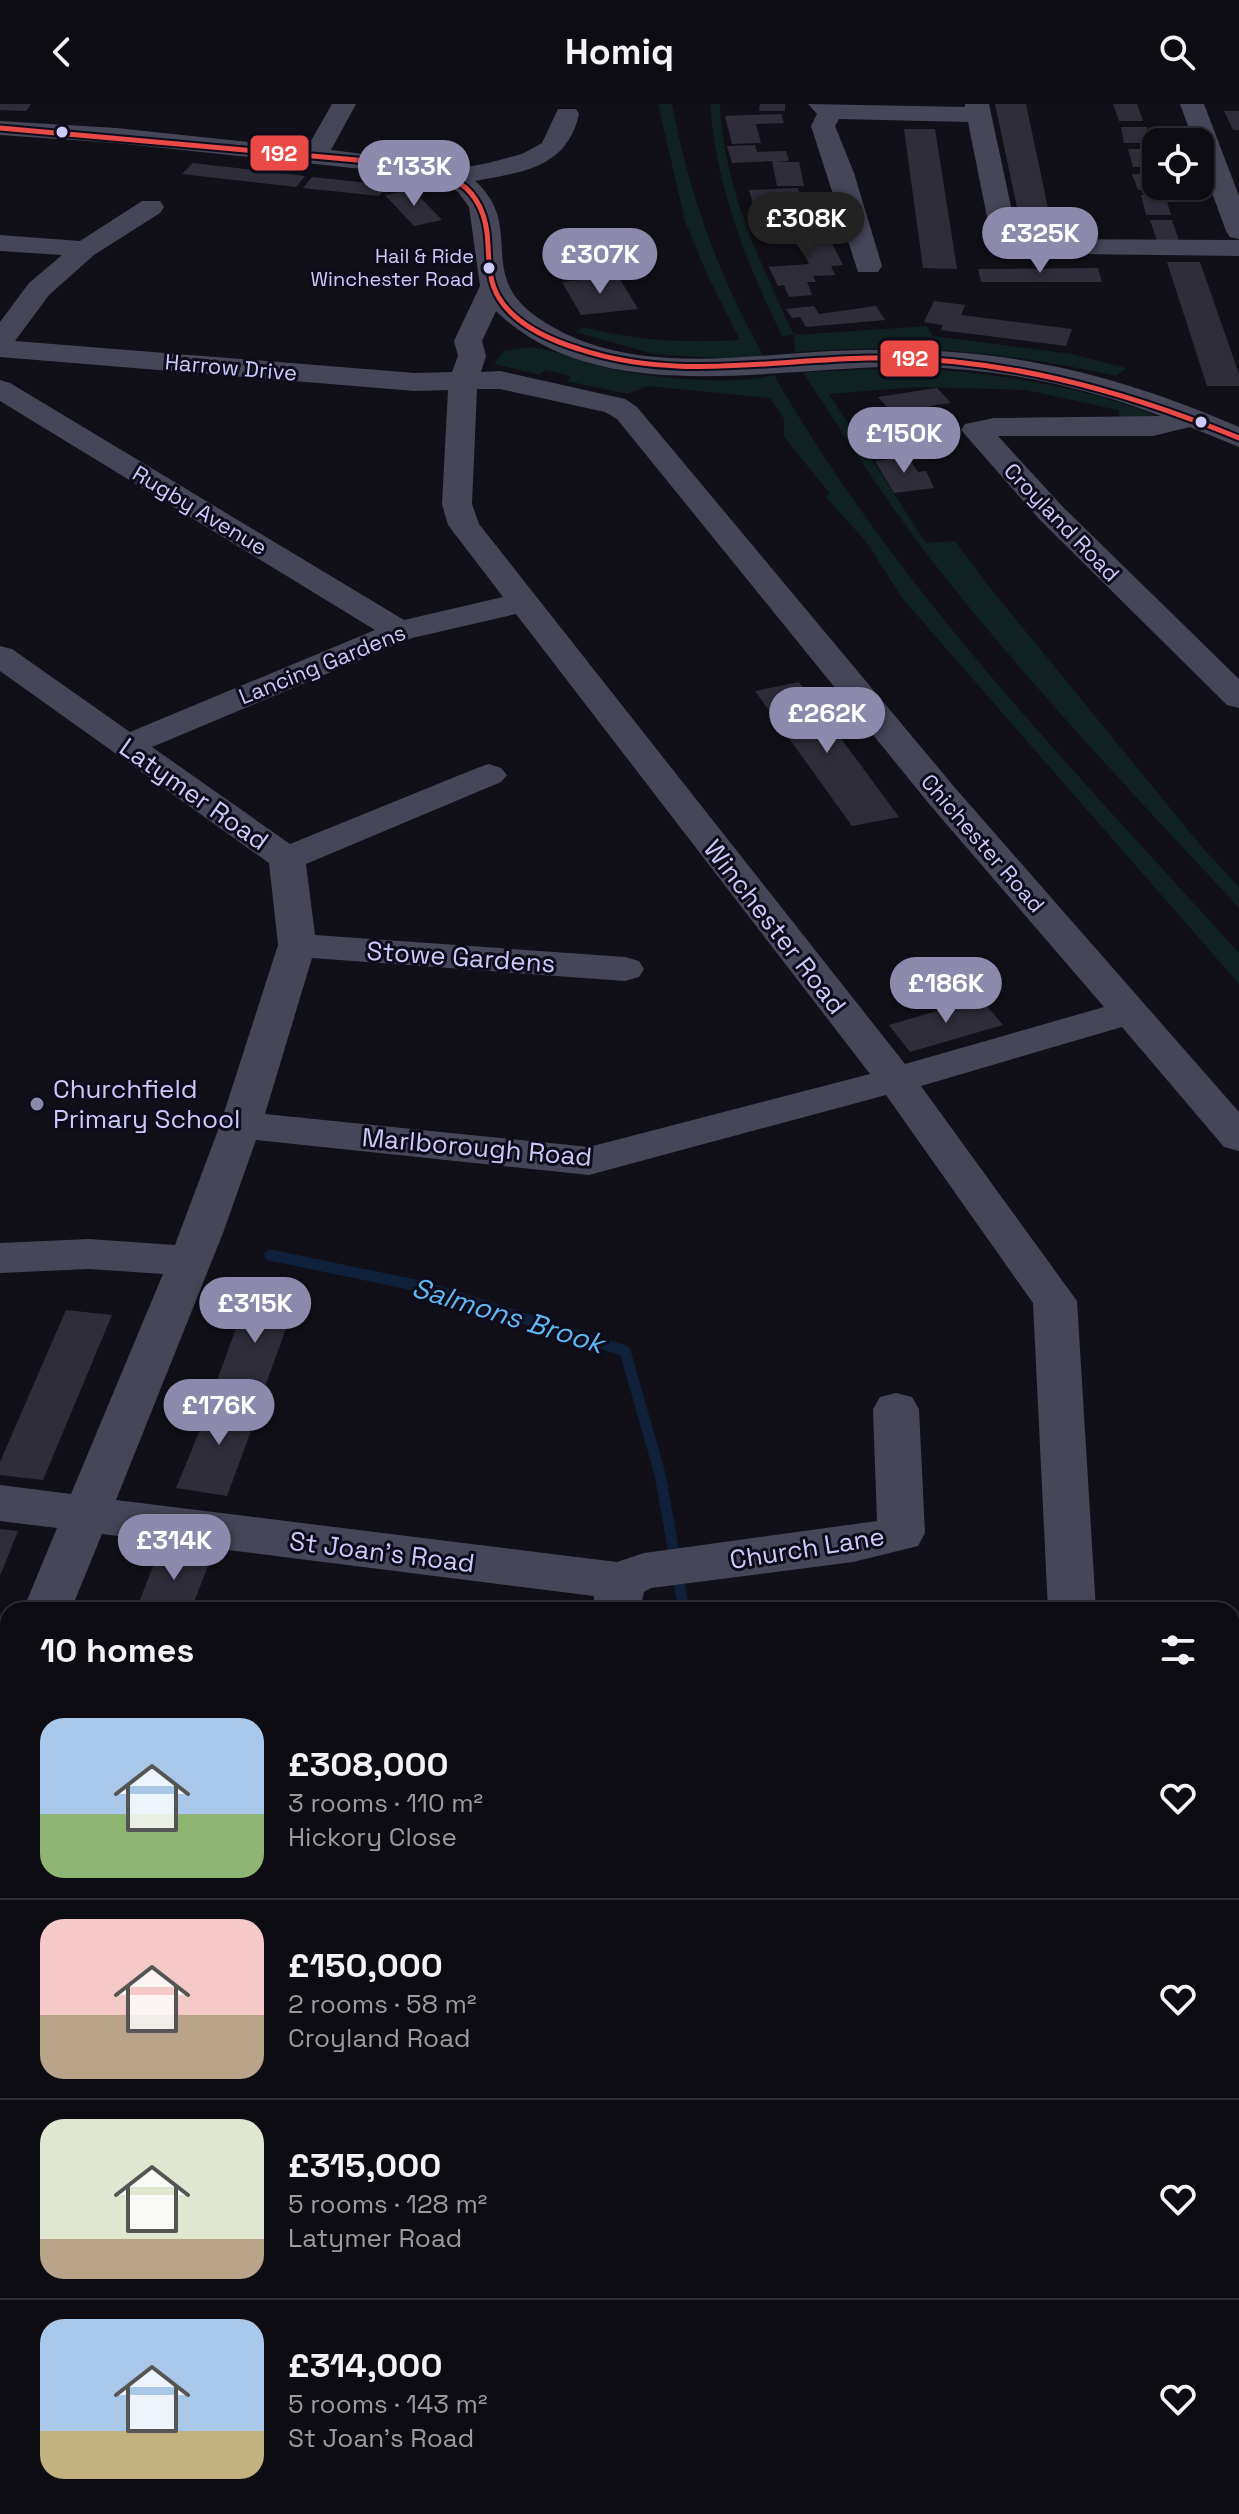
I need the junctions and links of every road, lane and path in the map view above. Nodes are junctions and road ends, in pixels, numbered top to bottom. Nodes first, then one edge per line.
1 (40, 104) edge
2 (1192, 104) edge
3 (336, 105) edge
4 (825, 108) edge
5 (978, 109) edge
6 (567, 114) dead end
7 (11, 128) edge
8 (315, 157) junction
9 (449, 178) junction
10 (151, 207) dead end
11 (1239, 231) edge
12 (0, 243) edge
13 (1239, 248) edge
14 (85, 249) junction
15 (868, 266) dead end
16 (0, 341) edge
17 (494, 341) junction
18 (0, 348) edge
19 (0, 389) edge
20 (1194, 417) junction
21 (1239, 438) edge
22 (526, 602) junction
23 (400, 631) junction
24 (0, 656) edge
25 (1239, 698) edge
26 (125, 746) junction
27 (489, 775) dead end
28 (287, 859) junction
29 (297, 945) junction
30 (625, 969) dead end
31 (1128, 1013) junction
32 (896, 1080) junction
33 (241, 1125) junction
34 (1239, 1138) edge
35 (3, 1251) edge
36 (190, 1261) junction
37 (896, 1409) dead end
38 (0, 1503) edge
39 (87, 1513) junction
40 (627, 1587) edge
41 (50, 1602) edge
42 (1072, 1602) edge

1 - 7 street
2 - 11 street
3 - 8 street
4 - 5 street
4 - 15 street
5 - 13 street
6 - 9 street
7 - 8 street
8 - 9 street
9 - 17 street, Winchester Road
10 - 14 street
12 - 14 street
14 - 16 street
17 - 18 street, Harrow Drive
17 - 20 street
17 - 22 street, Winchester Road
17 - 31 street, Chichester Road
19 - 23 street, Rugby Avenue
20 - 21 street
20 - 25 street, Croyland Road
22 - 23 street, Lancing Gardens
22 - 32 street, Winchester Road
23 - 26 street, Lancing Gardens
24 - 26 street, Latymer Road
26 - 28 street, Latymer Road
27 - 28 street
28 - 29 street, Latymer Road
29 - 30 street, Stowe Gardens
29 - 33 street, Latymer Road
31 - 32 street, Marlborough Road
31 - 34 street, Chichester Road
32 - 33 street, Marlborough Road
32 - 42 street, Winchester Road
33 - 36 street, Latymer Road
35 - 36 street
36 - 39 street, Latymer Road
37 - 40 street, Church Lane
38 - 39 street, St Joan's Road
39 - 40 street, St Joan's Road
39 - 41 street, Latymer Road

